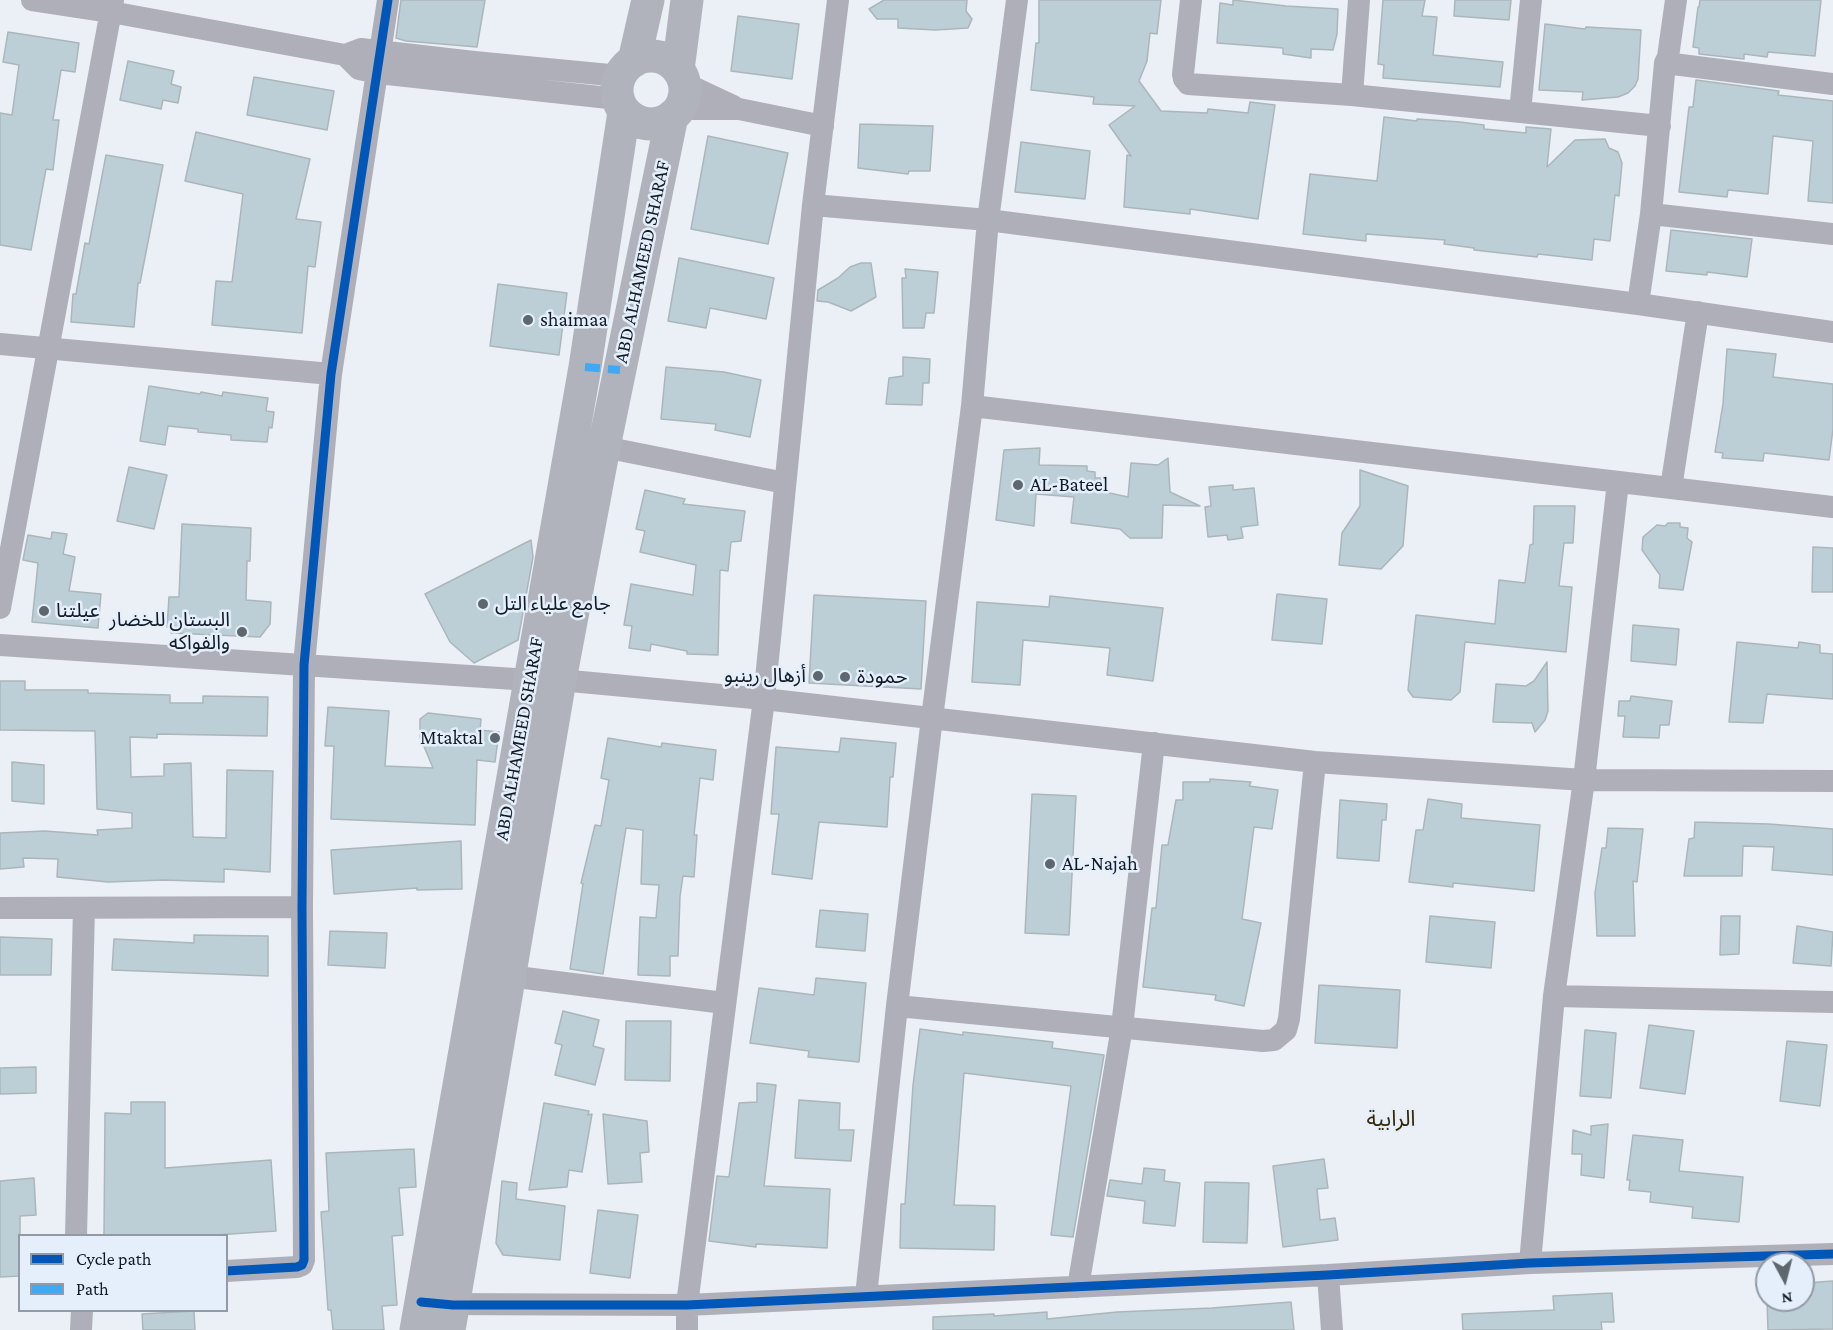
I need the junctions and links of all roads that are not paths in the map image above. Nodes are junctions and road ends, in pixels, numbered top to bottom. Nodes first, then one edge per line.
1 (32, 0) edge
2 (388, 0) edge
3 (648, 0) edge
4 (687, 0) edge
5 (838, 0) edge
6 (1017, 0) edge
7 (1191, 0) edge
8 (1359, 0) edge
9 (1531, 0) edge
10 (1676, 0) edge
11 (112, 6) edge
12 (380, 62) junction
13 (1665, 63) junction
14 (1833, 84) edge
15 (624, 87) junction
16 (678, 95) junction
17 (1352, 95) junction
18 (1520, 112) junction
19 (823, 126) junction
20 (1660, 126) junction
21 (813, 205) junction
22 (1651, 214) junction
23 (988, 220) junction
24 (1833, 234) edge
25 (1638, 304) junction
26 (1698, 312) junction
27 (1833, 332) edge
28 (0, 344) edge
29 (49, 347) junction
30 (331, 374) junction
31 (972, 406) junction
32 (604, 447) junction
33 (1618, 482) junction
34 (785, 483) junction
35 (1671, 488) junction
36 (1833, 507) edge
37 (0, 608) edge
38 (0, 645) edge
39 (304, 665) junction
40 (545, 680) junction
41 (764, 699) junction
42 (932, 718) junction
43 (1154, 743) junction
44 (1315, 762) junction
45 (1584, 780) junction
46 (1833, 781) edge
47 (302, 907) junction
48 (0, 908) edge
49 (84, 908) junction
50 (509, 976) junction
51 (1554, 996) junction
52 (1833, 1002) edge
53 (724, 1003) junction
54 (897, 1006) junction
55 (1122, 1027) junction
56 (76, 1234) edge
57 (1833, 1254) edge
58 (1530, 1263) junction
59 (228, 1271) edge
60 (1328, 1275) junction
61 (1078, 1287) junction
62 (866, 1296) junction
63 (687, 1305) junction
64 (82, 1312) edge
65 (418, 1316) edge
66 (452, 1318) edge
67 (81, 1330) edge
68 (687, 1330) edge
69 (1332, 1330) edge

1 - 11 street
2 - 12 street
3 - 15 main road, ABD ALHAMEED SHARAF
4 - 16 main road, ABD ALHAMEED SHARAF
5 - 19 street
6 - 23 street
7 - 17 street
8 - 17 street
9 - 18 street
10 - 13 street
11 - 12 street
11 - 29 street
12 - 15 street
12 - 30 street
13 - 14 street
13 - 20 street
15 - 16 main road
15 - 16 main road
15 - 40 main road, ABD ALHAMEED SHARAF
16 - 19 street
16 - 32 main road, ABD ALHAMEED SHARAF
17 - 18 street
18 - 20 street
19 - 21 street
20 - 22 street
21 - 23 street
21 - 34 street
22 - 24 street
22 - 25 street
23 - 25 street
23 - 31 street
25 - 26 street
26 - 27 street
26 - 35 street
28 - 29 street
29 - 30 street
29 - 37 street
30 - 39 street
31 - 33 street
31 - 42 street
32 - 34 street
32 - 40 main road, ABD ALHAMEED SHARAF
33 - 35 street
33 - 45 street
34 - 41 street
35 - 36 street
38 - 39 street
39 - 40 street
39 - 47 street
40 - 41 street
40 - 50 main road, ABD ALHAMEED SHARAF
40 - 65 main road, ABD ALHAMEED SHARAF
41 - 42 street
41 - 53 street
42 - 43 street
42 - 54 street
43 - 44 street
43 - 55 street
44 - 45 street
44 - 55 street
45 - 46 street
45 - 51 street
47 - 49 street
47 - 59 street
48 - 49 street
49 - 56 street
50 - 53 street
50 - 66 main road, ABD ALHAMEED SHARAF
51 - 52 street
51 - 58 street
53 - 63 street
54 - 55 street
54 - 62 street
55 - 61 street
57 - 58 street
58 - 60 street
60 - 61 street
60 - 69 street
61 - 62 street
62 - 63 street
63 - 66 street
63 - 68 street
64 - 67 street
65 - 66 street

